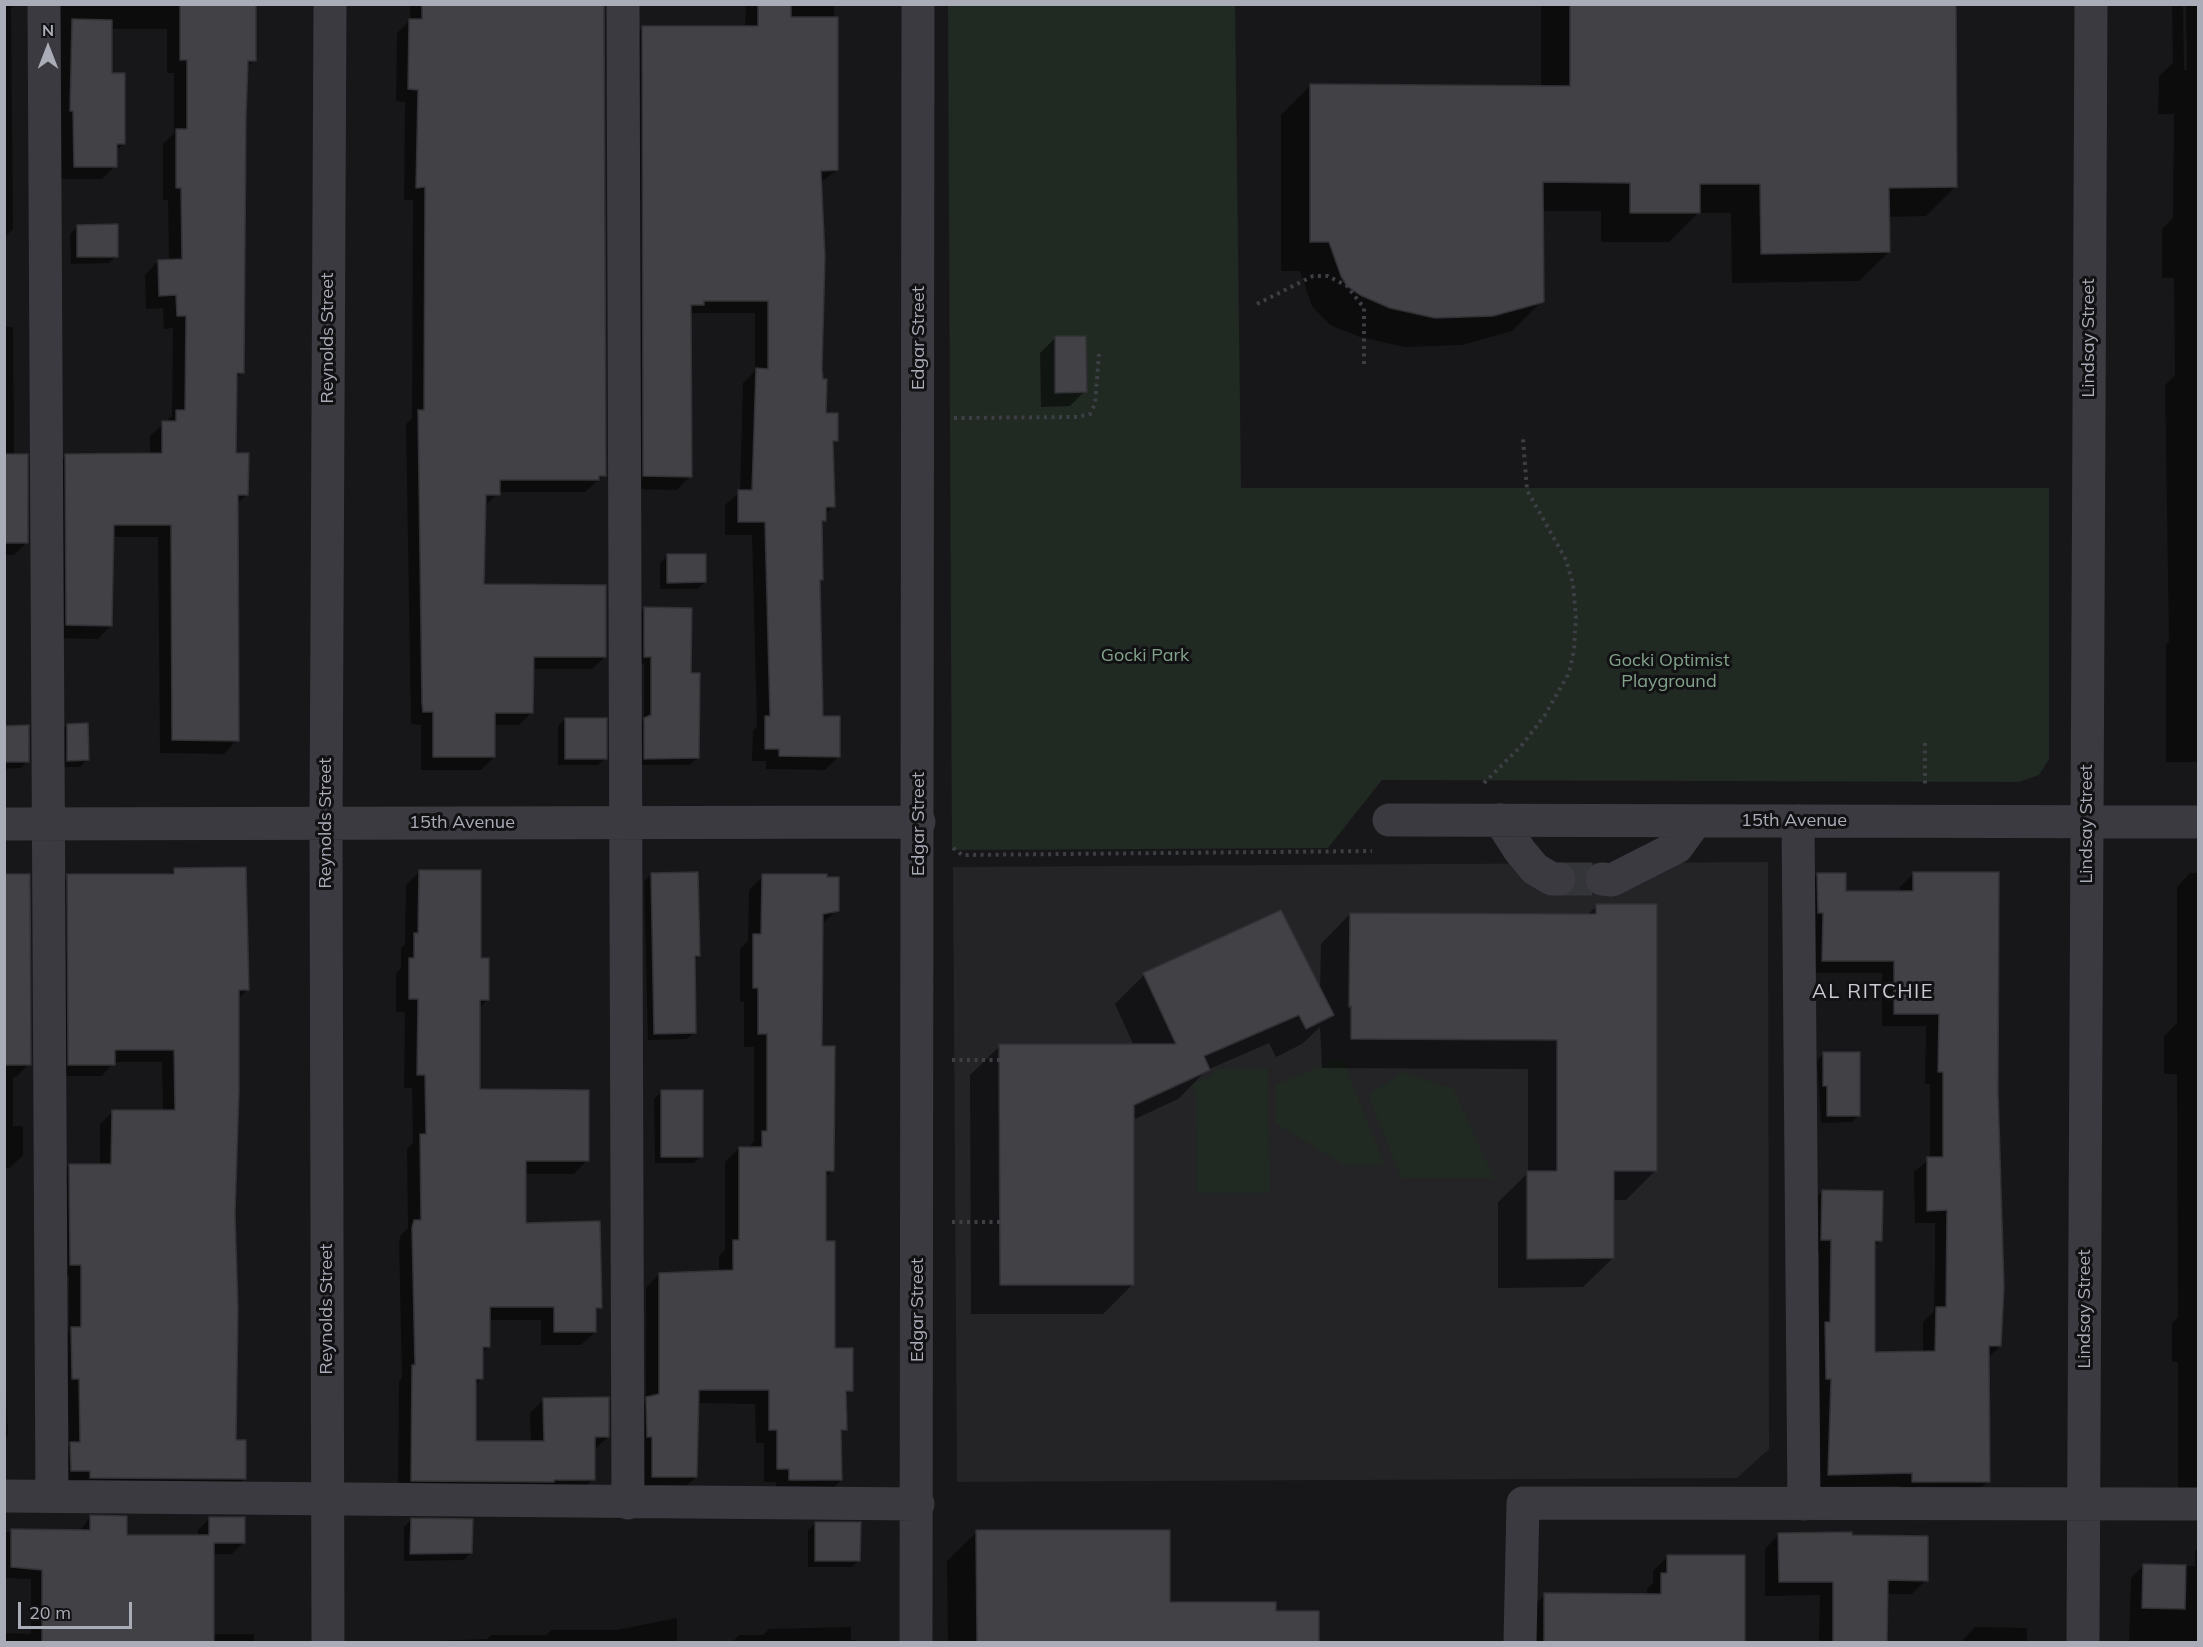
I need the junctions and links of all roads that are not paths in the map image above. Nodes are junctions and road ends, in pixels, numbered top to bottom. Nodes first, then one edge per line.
1 (44, 4) edge
2 (330, 4) edge
3 (623, 4) edge
4 (918, 4) edge
5 (2091, 4) edge
6 (1389, 820) road end
7 (1493, 820) junction
8 (1798, 821) junction
9 (2087, 821) junction
10 (626, 822) junction
11 (919, 822) junction
12 (1695, 822) junction
13 (2199, 822) edge
14 (326, 823) junction
15 (4, 824) edge
16 (50, 824) junction
17 (1559, 879) tunnel mouth
18 (1602, 879) tunnel mouth
19 (52, 1495) junction
20 (4, 1496) edge
21 (328, 1498) junction
22 (628, 1503) junction
23 (918, 1504) junction
24 (1804, 1504) junction
25 (2199, 1504) edge
26 (2085, 1505) junction
27 (328, 1642) edge
28 (916, 1642) edge
29 (1520, 1642) edge
30 (2084, 1642) edge

1 - 16 street
2 - 14 street, Reynolds Street
3 - 10 street
4 - 11 street, Edgar Street
5 - 9 street, Lindsay Street
6 - 7 street, 15th Avenue
7 - 12 street, 15th Avenue
7 - 17 street
8 - 9 street, 15th Avenue
8 - 12 street, 15th Avenue
8 - 24 street
9 - 13 street, 15th Avenue
9 - 26 street, Lindsay Street
10 - 11 street, 15th Avenue
10 - 14 street, 15th Avenue
10 - 22 street
11 - 23 street, Edgar Street
12 - 18 street
14 - 16 street, 15th Avenue
14 - 21 street, Reynolds Street
15 - 16 street, 15th Avenue
16 - 19 street
19 - 20 street
19 - 21 street
21 - 22 street
21 - 27 street, Reynolds Street
22 - 23 street
23 - 28 street, Edgar Street
24 - 26 street
24 - 29 street
25 - 26 street
26 - 30 street, Lindsay Street

